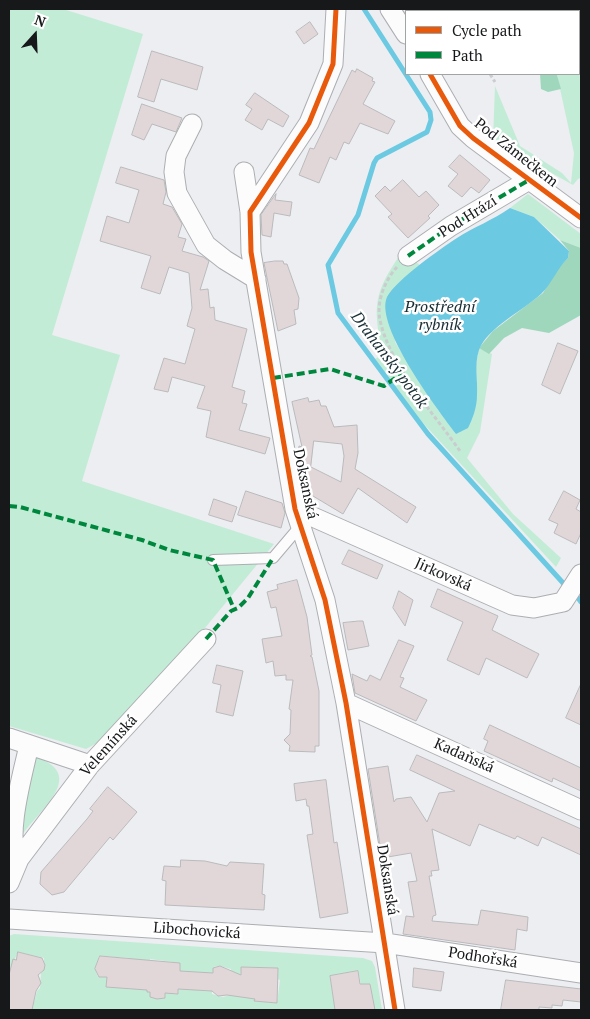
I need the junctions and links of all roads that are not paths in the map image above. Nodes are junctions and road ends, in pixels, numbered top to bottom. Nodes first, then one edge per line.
1 (336, 9) edge
2 (390, 9) edge
3 (405, 32) edge
4 (431, 75) edge
5 (192, 124) dead end
6 (244, 172) dead end
7 (529, 180) junction
8 (250, 212) junction
9 (581, 218) edge
10 (408, 256) road end
11 (256, 279) junction
12 (298, 517) junction
13 (213, 560) dead end
14 (580, 582) edge
15 (206, 639) dead end
16 (346, 703) junction
17 (9, 738) edge
18 (29, 745) junction
19 (90, 765) junction
20 (581, 810) edge
21 (19, 859) junction
22 (9, 883) edge
23 (9, 919) edge
24 (385, 943) junction
25 (581, 973) edge
26 (395, 1010) edge

1 - 8 street
2 - 3 street
4 - 7 street, Pod Zámečkem
5 - 11 street
6 - 8 street, Doksanská
7 - 9 street, Pod Zámečkem
7 - 10 street, Pod Hrází
8 - 11 street, Doksanská
11 - 12 street, Doksanská
12 - 13 lane
12 - 14 street, Jirkovská
12 - 16 street, Doksanská
15 - 19 street, Velemínská
16 - 20 street, Kadaňská
16 - 24 street, Doksanská
17 - 18 street
18 - 19 street
18 - 21 street
19 - 21 street, Velemínská
21 - 22 street, Velemínská
23 - 24 street, Libochovická
24 - 25 street, Podhořská
24 - 26 street, Doksanská

